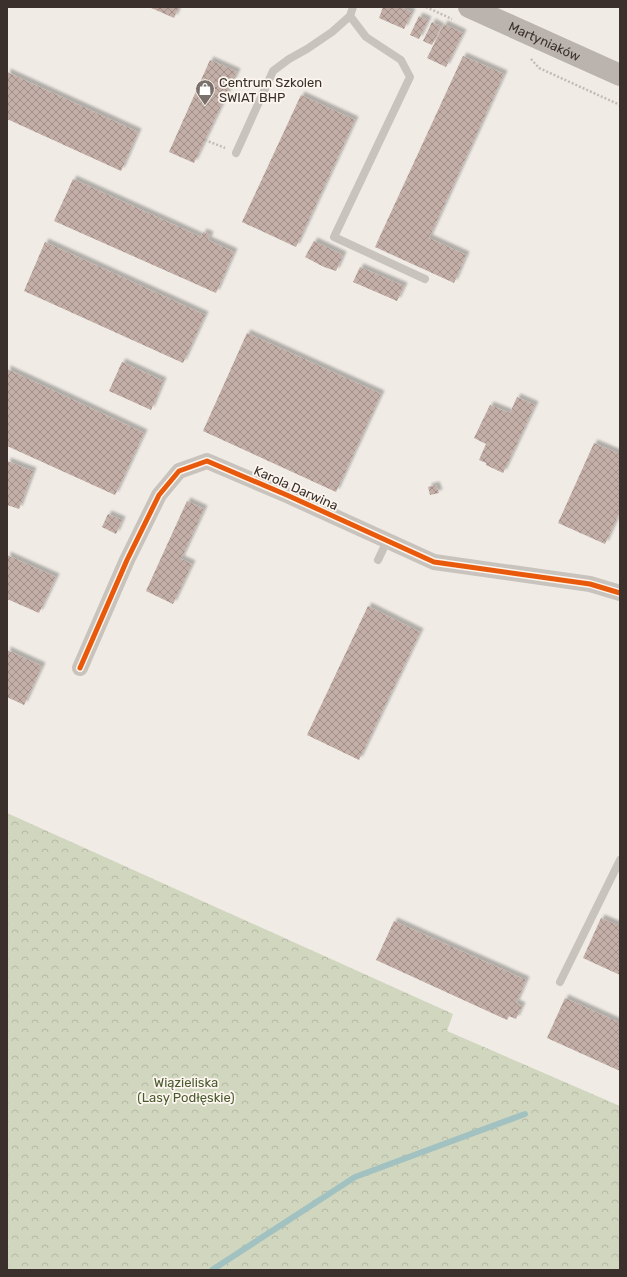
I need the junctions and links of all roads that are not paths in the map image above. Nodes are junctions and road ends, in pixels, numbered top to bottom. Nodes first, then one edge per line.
1 (354, 7) edge
2 (469, 7) edge
3 (350, 16) junction
4 (620, 75) edge
5 (236, 152) road end
6 (425, 279) dead end
7 (387, 541) junction
8 (378, 560) dead end
9 (620, 593) edge
10 (80, 668) dead end
11 (620, 860) edge
12 (560, 982) dead end

1 - 3 lane
2 - 4 main road, Martyniaków
3 - 5 lane
3 - 6 lane
7 - 8 lane
7 - 9 street, Karola Darwina
7 - 10 street, Karola Darwina
11 - 12 lane

